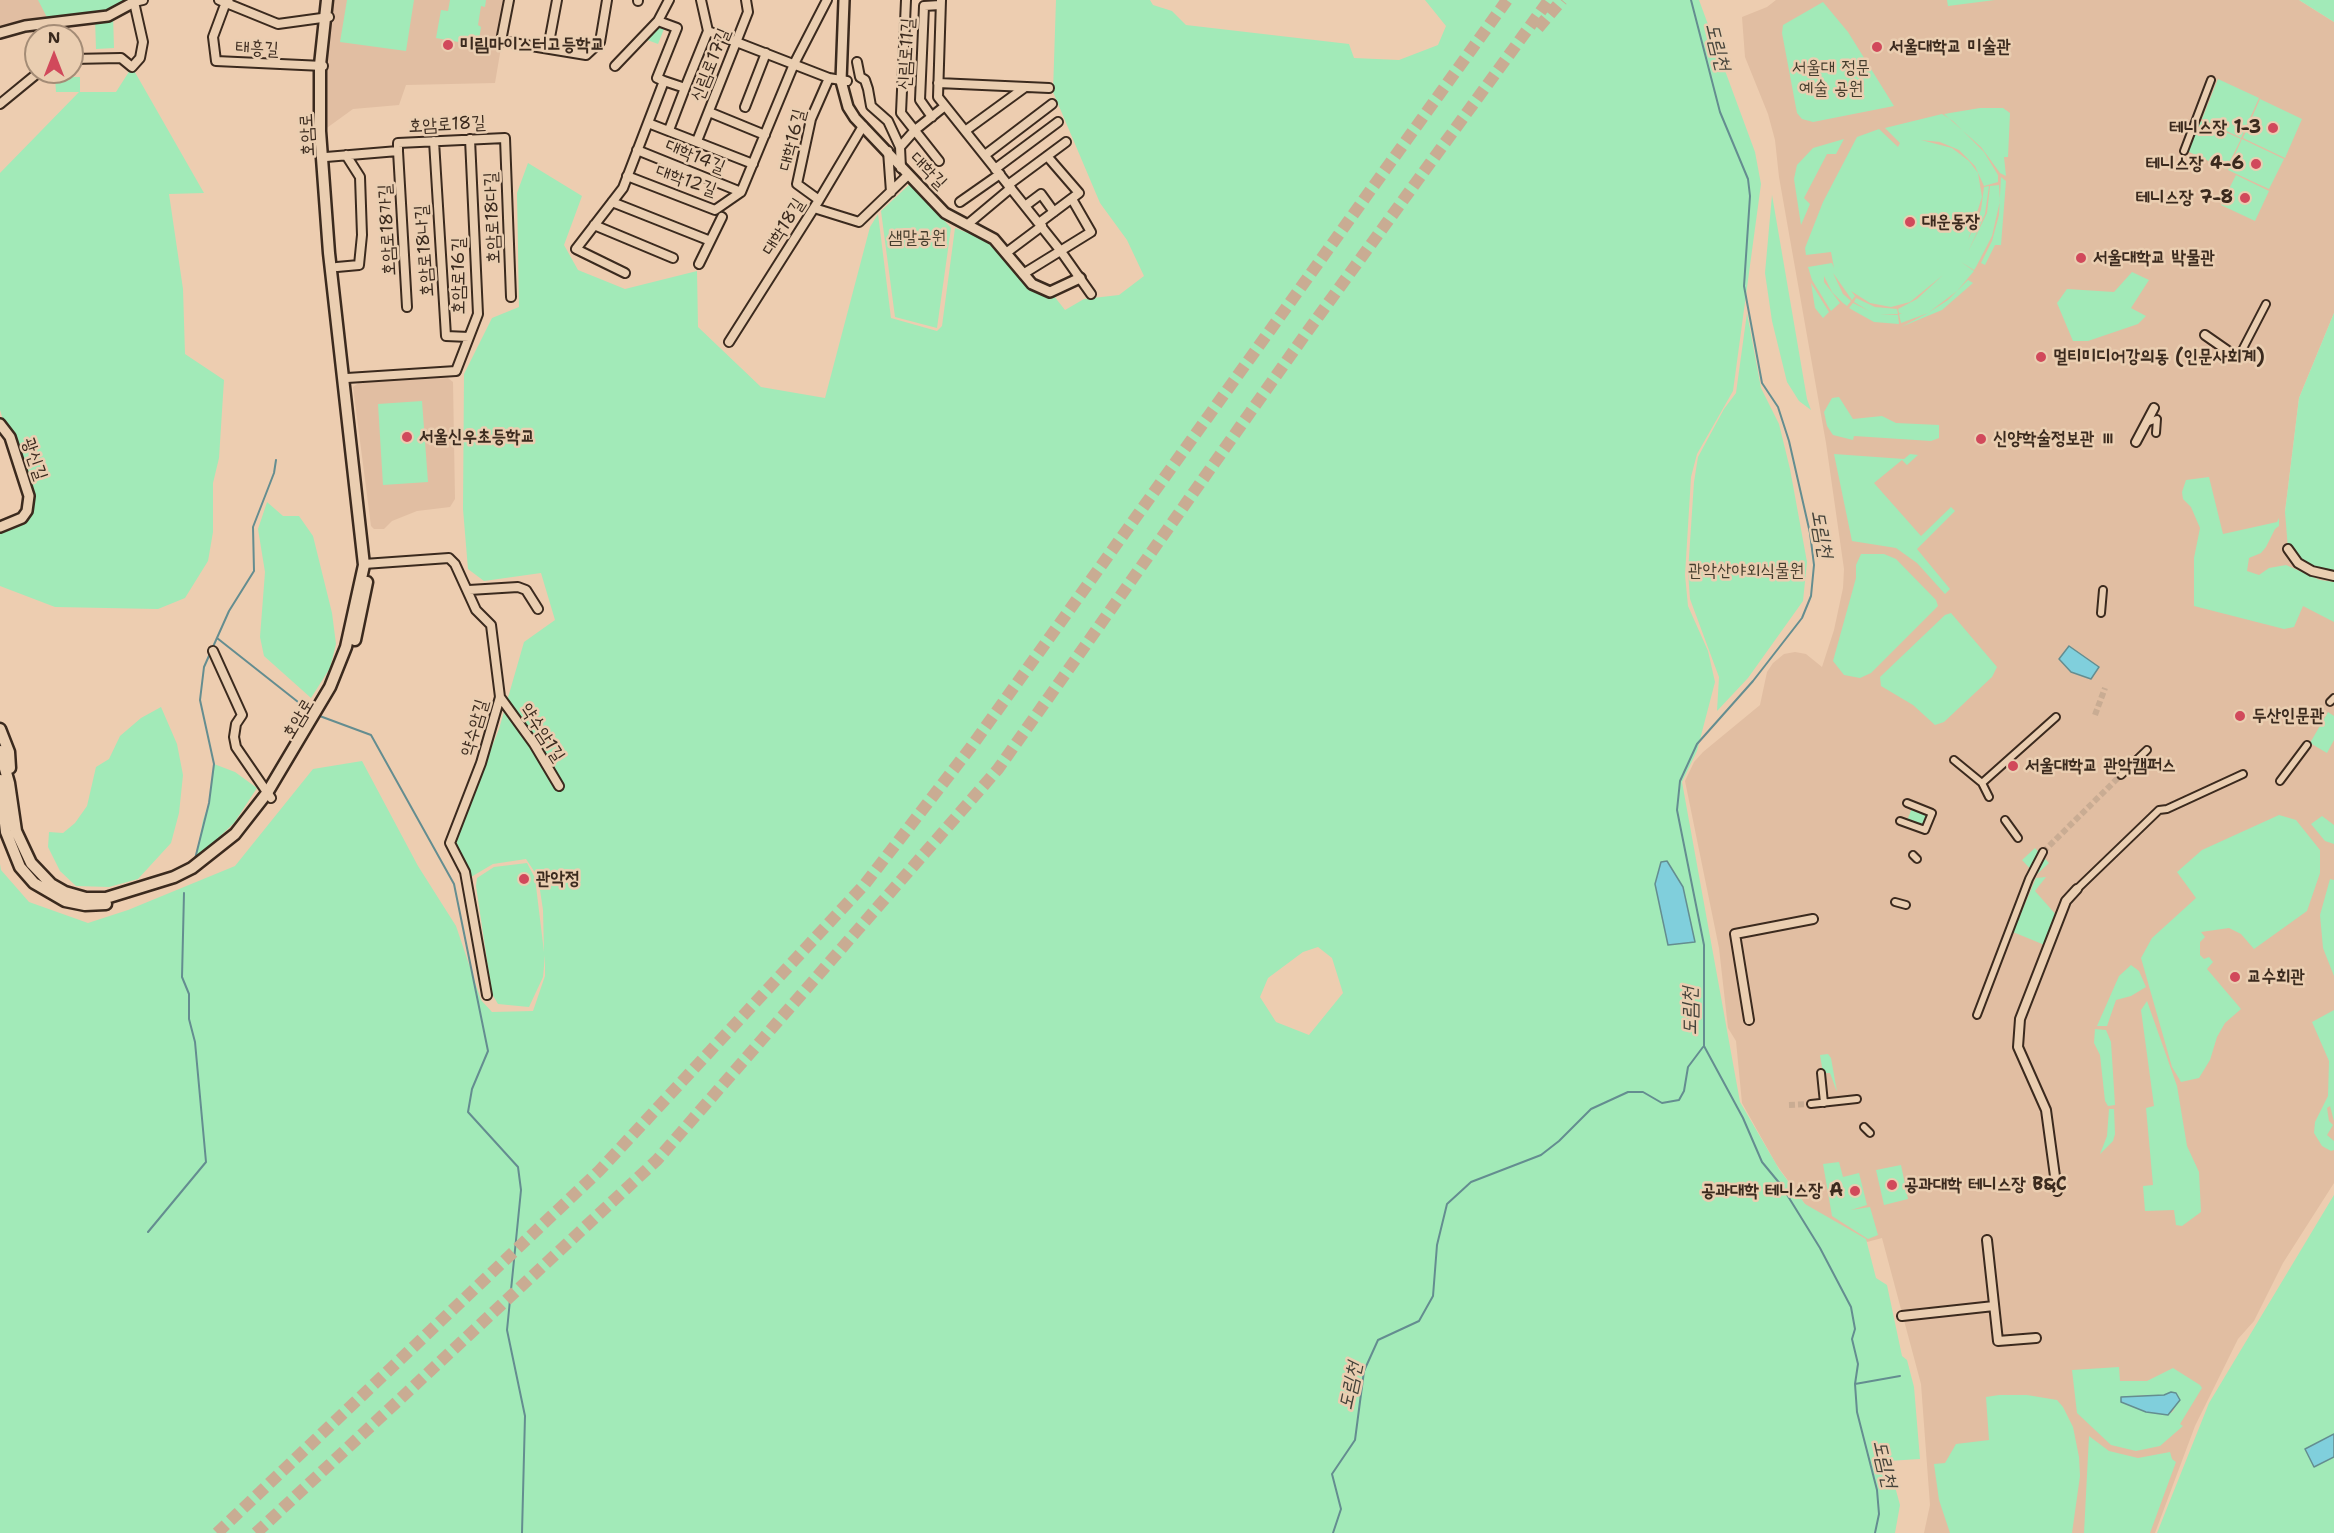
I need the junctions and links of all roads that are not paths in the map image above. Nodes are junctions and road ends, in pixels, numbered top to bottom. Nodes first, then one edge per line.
1 (327, 0) edge
2 (332, 0) edge
3 (509, 0) edge
4 (556, 0) edge
5 (607, 0) edge
6 (669, 0) edge
7 (701, 0) edge
8 (746, 0) edge
9 (827, 0) edge
10 (844, 0) edge
11 (850, 0) edge
12 (906, 0) edge
13 (140, 1) edge
14 (225, 1) edge
15 (941, 3) edge
16 (326, 17) junction
17 (658, 21) junction
18 (708, 31) junction
19 (0, 33) edge
20 (737, 42) junction
21 (548, 48) junction
22 (766, 53) junction
23 (84, 59) edge
24 (857, 62) dead end
25 (794, 64) junction
26 (322, 66) junction
27 (615, 66) dead end
28 (829, 78) junction
29 (2211, 80) dead end
30 (664, 81) junction
31 (844, 81) junction
32 (938, 83) junction
33 (24, 84) edge
34 (1024, 87) junction
35 (685, 88) junction
36 (1049, 88) dead end
37 (0, 104) edge
38 (1052, 104) dead end
39 (945, 106) junction
40 (745, 107) dead end
41 (709, 112) junction
42 (932, 117) junction
43 (1058, 122) dead end
44 (648, 123) junction
45 (863, 126) junction
46 (669, 130) junction
47 (915, 130) junction
48 (965, 131) junction
49 (765, 135) junction
50 (505, 138) joint
51 (470, 139) junction
52 (434, 141) junction
53 (697, 141) junction
54 (1066, 142) dead end
55 (900, 147) junction
56 (398, 150) junction
57 (637, 150) junction
58 (888, 150) junction
59 (2184, 150) dead end
60 (346, 155) junction
61 (985, 155) junction
62 (1047, 156) junction
63 (326, 157) junction
64 (939, 161) dead end
65 (753, 164) junction
66 (904, 169) junction
67 (998, 171) junction
68 (627, 176) junction
69 (1010, 187) junction
70 (741, 192) junction
71 (891, 192) junction
72 (1072, 199) junction
73 (819, 200) junction
74 (960, 201) dead end
75 (612, 202) junction
76 (1025, 206) junction
77 (814, 208) junction
78 (1054, 212) junction
79 (722, 217) dead end
80 (970, 223) junction
81 (594, 225) junction
82 (1040, 225) junction
83 (708, 240) junction
84 (1060, 250) junction
85 (1008, 251) junction
86 (673, 258) dead end
87 (699, 264) dead end
88 (337, 267) junction
89 (626, 273) dead end
90 (1025, 273) junction
91 (1079, 276) junction
92 (1091, 294) dead end
93 (511, 297) dead end
94 (2266, 304) dead end
95 (407, 307) dead end
96 (2205, 334) dead end
97 (469, 337) junction
98 (729, 342) dead end
99 (2238, 358) joint
100 (347, 378) junction
101 (2154, 408) dead end
102 (2146, 423) junction
103 (0, 424) edge
104 (2156, 434) dead end
105 (2136, 442) dead end
106 (0, 528) edge
107 (2288, 549) dead end
108 (367, 564) junction
109 (2334, 576) edge
110 (469, 590) junction
111 (2103, 590) dead end
112 (538, 609) dead end
113 (2101, 613) dead end
114 (213, 651) dead end
115 (500, 697) junction
116 (2055, 717) dead end
117 (0, 729) edge
118 (2307, 745) dead end
119 (2146, 750) dead end
120 (0, 751) edge
121 (1954, 760) dead end
122 (2243, 774) dead end
123 (2121, 776) tunnel mouth
124 (5, 781) edge
125 (2280, 781) dead end
126 (1982, 783) junction
127 (559, 786) dead end
128 (269, 795) junction
129 (1989, 797) dead end
130 (1907, 803) dead end
131 (2005, 820) dead end
132 (1900, 821) dead end
133 (2018, 838) dead end
134 (2043, 852) tunnel mouth
135 (2077, 889) joint
136 (1895, 902) dead end
137 (1906, 905) dead end
138 (1813, 919) dead end
139 (487, 995) dead end
140 (1977, 1015) dead end
141 (1749, 1020) dead end
142 (1821, 1073) dead end
143 (1857, 1099) dead end
144 (1824, 1103) junction
145 (1811, 1104) tunnel mouth
146 (1864, 1127) dead end
147 (1870, 1133) dead end
148 (2057, 1191) dead end
149 (1987, 1240) dead end
150 (1994, 1306) junction
151 (1902, 1316) dead end
152 (2036, 1338) dead end

1 - 16 main road
2 - 16 main road, 호암로
3 - 21 street
4 - 21 street
5 - 21 street
6 - 17 street
7 - 18 street
8 - 20 street, 신림로17길
9 - 25 street, 대학12길
10 - 31 street, 대학길
11 - 31 street
12 - 47 street
13 - 19 street
13 - 23 street
14 - 16 street
14 - 26 street, 태흥길
15 - 32 street, 신림로11길
15 - 42 street, 신림로11길
16 - 26 main road, 호암로
17 - 27 street
17 - 30 street, 대학14길
18 - 20 street
18 - 35 street, 대학14길
20 - 22 street
20 - 41 street, 신림로17길
22 - 25 street
22 - 40 street
24 - 55 street
25 - 28 street
25 - 49 street, 대학12길
26 - 63 main road, 호암로
26 - 108 main road
28 - 31 street
28 - 73 street, 대학16길
29 - 59 street
30 - 35 street
30 - 44 street, 대학14길
31 - 45 street, 대학길
31 - 58 street
32 - 34 street, 신림로11길
32 - 39 street, 신림로11길
33 - 37 street
34 - 36 street, 신림로11길
34 - 48 street
35 - 46 street, 대학14길
38 - 61 street
39 - 42 street
39 - 48 street, 신림로11길
41 - 49 street
41 - 53 street, 신림로17길
42 - 47 street
43 - 67 street
44 - 46 street, 대학14길
44 - 57 street, 대학14길
45 - 58 street, 대학길
45 - 73 street, 대학18길
46 - 53 street, 대학14길
47 - 55 street
47 - 64 street
48 - 61 street, 신림로11길
49 - 65 street, 대학12길
50 - 51 street, 호암로18길
50 - 93 street, 호암로18다길
51 - 52 street, 호암로18길
51 - 97 street, 호암로16길
52 - 56 street, 호암로18길
52 - 97 street, 호암로18나길
53 - 65 street, 대학14길
54 - 62 street
55 - 66 street
56 - 60 street, 호암로18길
56 - 95 street, 호암로18가길
57 - 68 street, 대학14길
57 - 70 street, 대학14길
58 - 66 street, 대학길
58 - 71 street
60 - 63 street, 호암로18길
60 - 88 street, 호암로
61 - 67 street, 신림로11길
62 - 69 street
62 - 72 street
63 - 88 main road, 호암로
65 - 70 street, 대학12길
66 - 71 street
66 - 80 street
66 - 80 street, 대학길
67 - 69 street, 신림로11길
67 - 74 street
68 - 70 street, 대학12길
68 - 75 street, 대학14길
69 - 76 street, 신림로11길
69 - 80 street
71 - 77 street
72 - 78 street
72 - 84 street
73 - 77 street, 대학18길
75 - 81 street, 대학14길
75 - 83 street
76 - 78 street
76 - 82 street, 신림로11길
77 - 98 street, 대학18길
78 - 82 street
79 - 83 street
80 - 85 street, 대학길
81 - 86 street
81 - 89 street, 대학14길
82 - 84 street, 신림로11길
82 - 85 street
83 - 87 street
84 - 90 street
84 - 91 street, 신림로11길
85 - 90 street, 대학길
88 - 100 main road, 호암로
90 - 91 street, 대학길
91 - 92 street, 신림로11길
94 - 99 street
96 - 99 street
97 - 100 street, 호암로16길
100 - 108 main road, 호암로
101 - 102 street
102 - 104 street
102 - 105 street
103 - 106 street, 광신길
107 - 109 street
108 - 110 street, 약수암길
108 - 128 main road
108 - 128 main road, 호암로
110 - 112 street
110 - 115 street, 약수암길
111 - 113 street
114 - 128 street
115 - 127 street, 약수암1길
115 - 139 street, 약수암길
116 - 126 street
117 - 124 main road
118 - 125 street
119 - 123 street
120 - 124 main road
121 - 126 street
122 - 135 street
124 - 128 main road, 호암로
126 - 129 street
130 - 132 street
131 - 133 street
134 - 140 street
135 - 148 street
136 - 137 street
138 - 141 street
142 - 144 street
143 - 144 street
144 - 145 street
146 - 147 street
149 - 150 street
150 - 151 street
150 - 152 street

